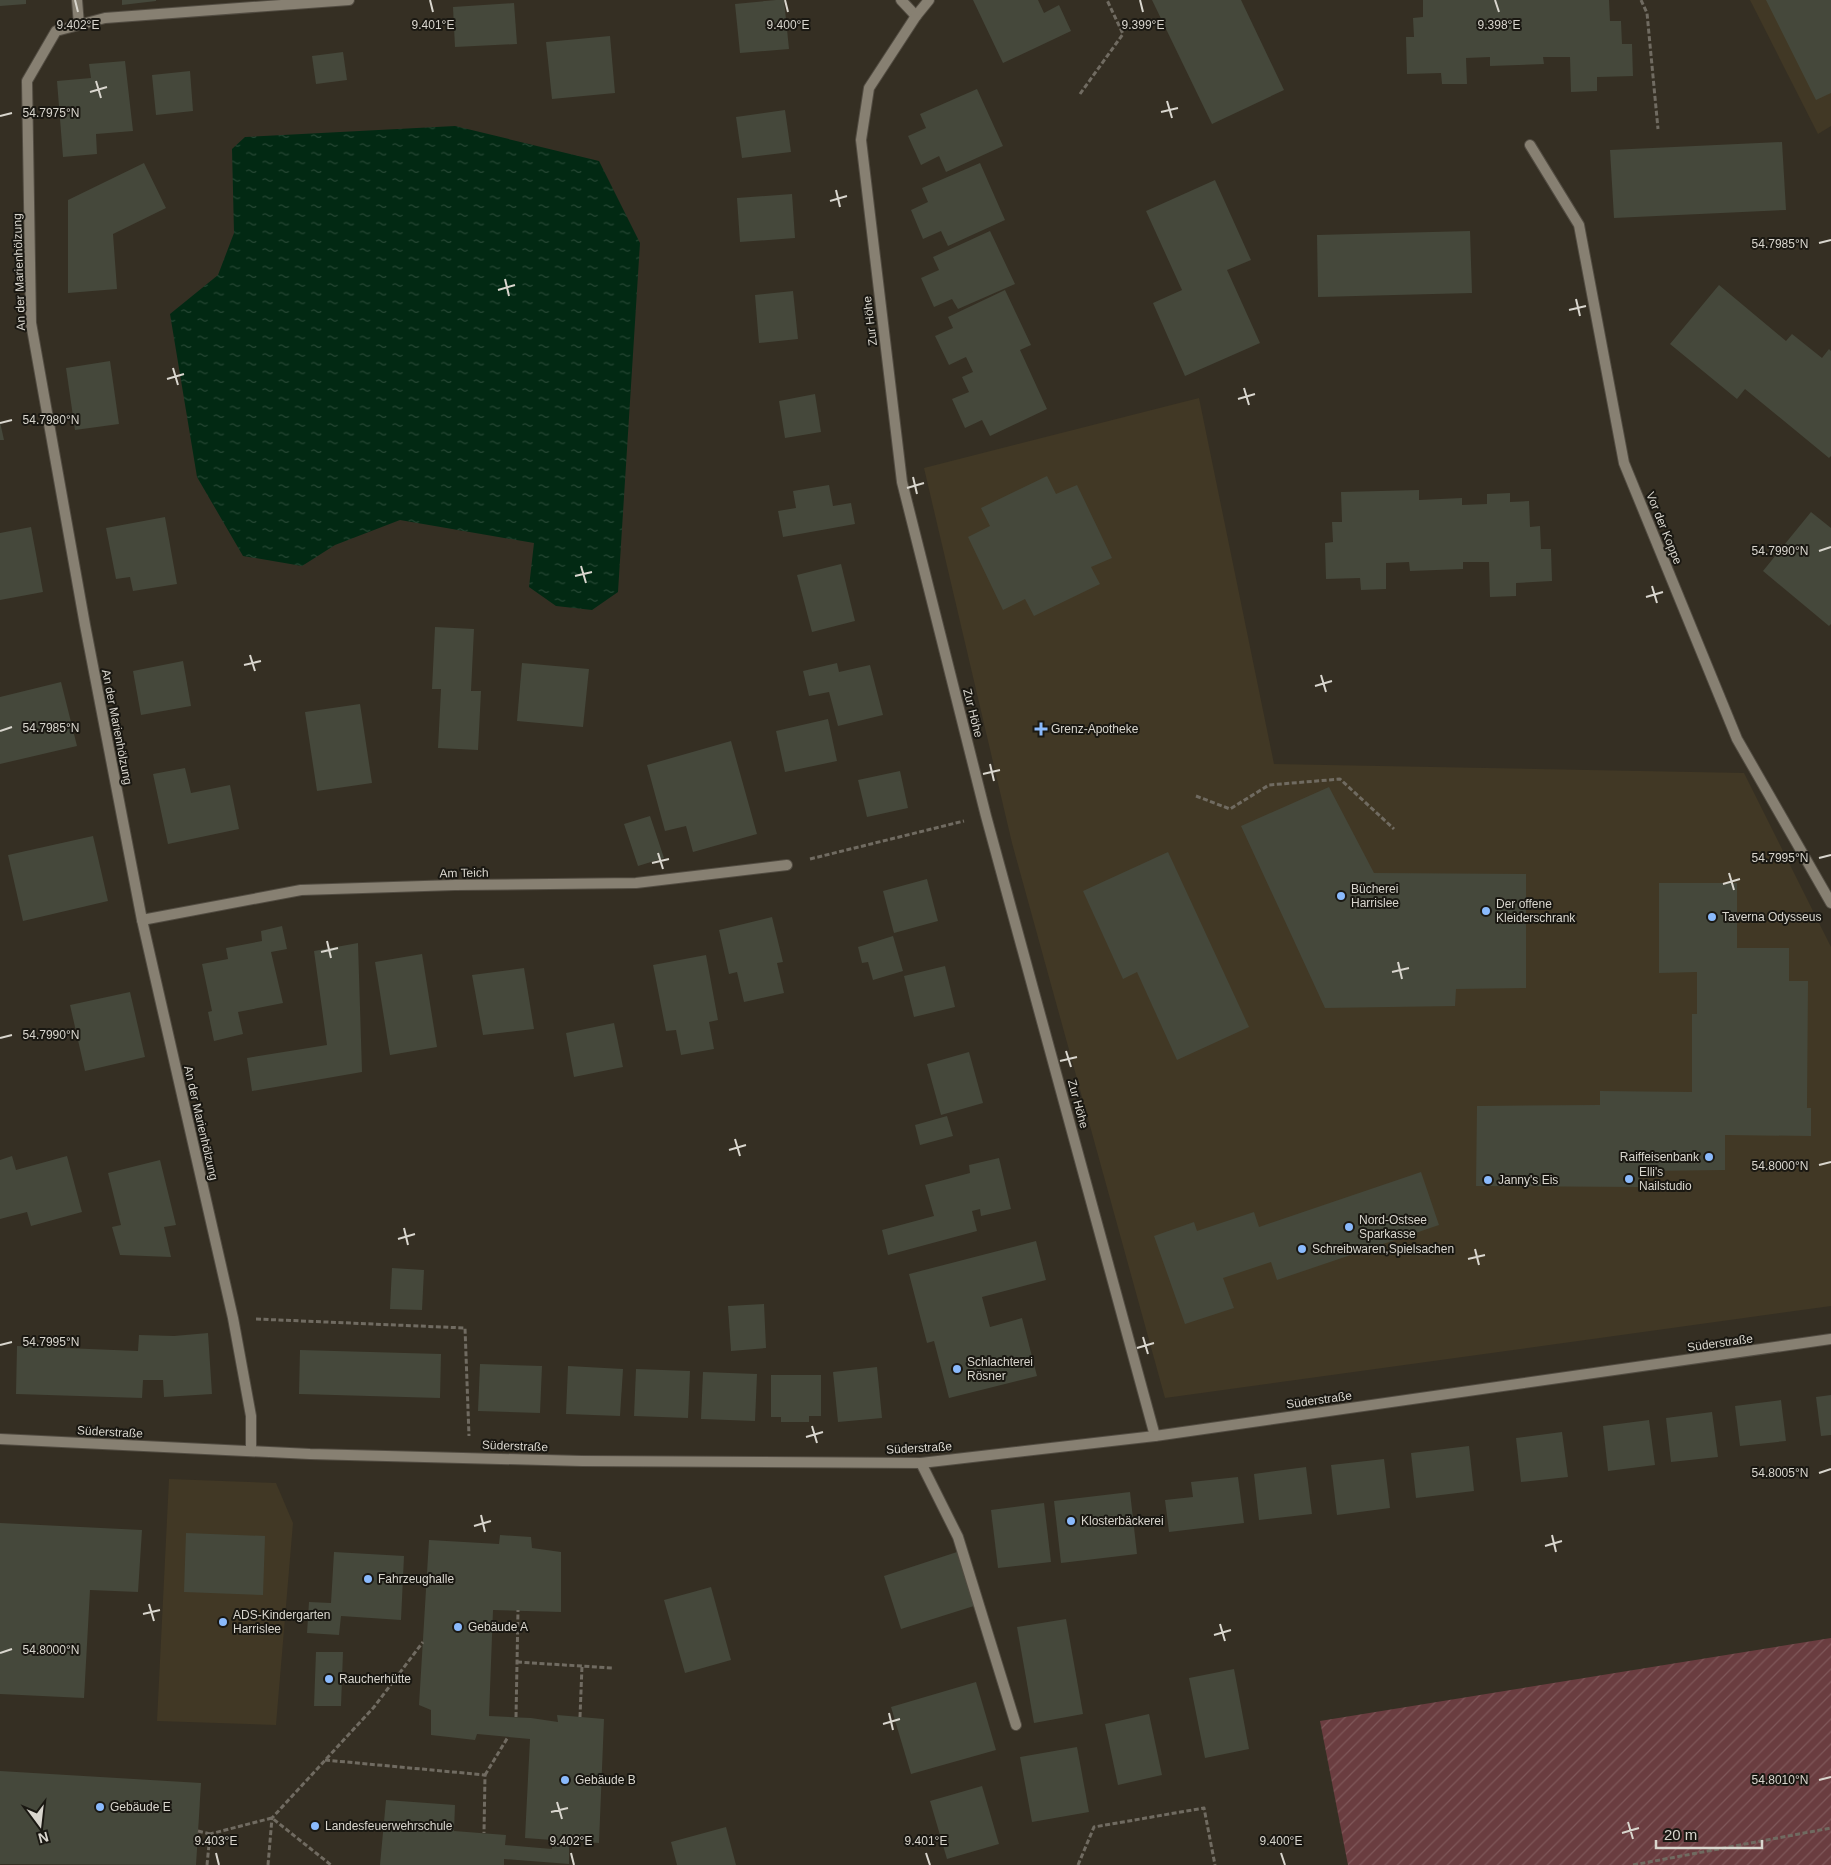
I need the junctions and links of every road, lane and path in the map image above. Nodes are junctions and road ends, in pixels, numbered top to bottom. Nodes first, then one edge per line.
1 (77, 0) edge
2 (349, 0) edge
3 (901, 0) edge
4 (929, 0) edge
5 (1107, 0) edge
6 (1642, 0) edge
7 (916, 16) junction
8 (79, 25) junction
9 (1080, 94) dead end
10 (1658, 129) dead end
11 (1530, 145) dead end
12 (1196, 796) dead end
13 (986, 816) junction
14 (1394, 829) dead end
15 (787, 864) joint
16 (1831, 903) edge
17 (142, 920) junction
18 (233, 1318) junction
19 (1831, 1340) edge
20 (1155, 1436) junction
21 (0, 1439) edge
22 (251, 1451) junction
23 (470, 1457) junction
24 (921, 1463) junction
25 (518, 1610) dead end
26 (423, 1642) dead end
27 (517, 1662) junction
28 (582, 1666) junction
29 (612, 1668) dead end
30 (516, 1717) dead end
31 (580, 1717) dead end
32 (1016, 1725) dead end
33 (508, 1737) dead end
34 (325, 1760) junction
35 (485, 1776) junction
36 (272, 1818) junction
37 (1831, 1828) edge
38 (198, 1831) dead end
39 (484, 1833) dead end
40 (210, 1834) junction
41 (208, 1865) edge
42 (268, 1865) edge
43 (331, 1865) edge
44 (1078, 1865) edge
45 (1215, 1865) edge
46 (1633, 1865) edge

1 - 8 street
2 - 8 street, An der Marienhölzung
3 - 7 street
4 - 7 street, Zur Höhe
5 - 9 path
6 - 10 path
7 - 13 street, Zur Höhe
8 - 17 street, An der Marienhölzung
11 - 16 street, Vor der Koppe
12 - 14 path
13 - 15 path
13 - 20 street, Zur Höhe
15 - 17 street, Am Teich
17 - 18 street, An der Marienhölzung
18 - 22 street, An der Marienhölzung
18 - 23 path
19 - 20 street, Süderstraße
20 - 24 street, Süderstraße
21 - 22 street, Süderstraße
22 - 23 street, Süderstraße
23 - 24 street, Süderstraße
24 - 32 street
25 - 27 path
26 - 34 path
27 - 28 path
27 - 30 path
28 - 29 path
28 - 31 path
33 - 35 path
34 - 35 path
34 - 36 path
35 - 39 path
36 - 40 path
36 - 42 path
36 - 43 path
37 - 46 path
38 - 40 path
40 - 41 path
44 - 45 path

